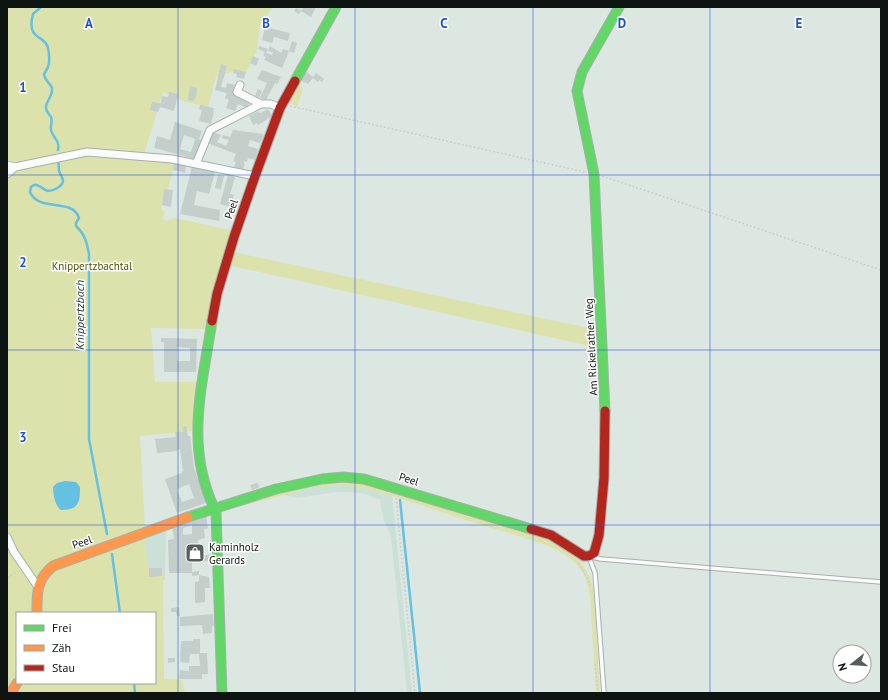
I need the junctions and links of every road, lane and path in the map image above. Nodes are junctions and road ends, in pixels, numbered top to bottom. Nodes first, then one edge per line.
1 (336, 7) edge
2 (618, 7) edge
3 (240, 85) dead end
4 (261, 104) junction
5 (282, 106) junction
6 (196, 164) junction
7 (7, 165) edge
8 (15, 167) junction
9 (7, 174) edge
10 (594, 174) junction
11 (255, 176) junction
12 (881, 270) edge
13 (395, 488) junction
14 (214, 508) junction
15 (7, 537) edge
16 (589, 556) junction
17 (575, 559) dead end
18 (24, 567) junction
19 (7, 578) edge
20 (881, 582) edge
21 (38, 587) junction
22 (590, 587) dead end
23 (37, 612) edge
24 (595, 660) dead end
25 (16, 684) edge
26 (11, 693) edge
27 (222, 693) edge
28 (415, 693) edge
29 (598, 693) edge
30 (604, 693) edge

1 - 5 street, Peel
2 - 10 street, Am Rickelrather Weg
3 - 4 street
4 - 5 street
4 - 6 street
5 - 10 path
5 - 11 street, Peel
6 - 8 street
6 - 11 street
7 - 8 street
8 - 9 street
10 - 12 path
10 - 16 street, Am Rickelrather Weg
11 - 14 street, Peel
13 - 14 street, Peel
13 - 16 street, Peel
13 - 28 path
14 - 21 street, Peel
14 - 27 street, Peel
15 - 18 street
16 - 20 lane
16 - 30 lane
17 - 22 path
18 - 19 path
18 - 21 street
21 - 23 street, Peel
24 - 29 path
25 - 26 street

